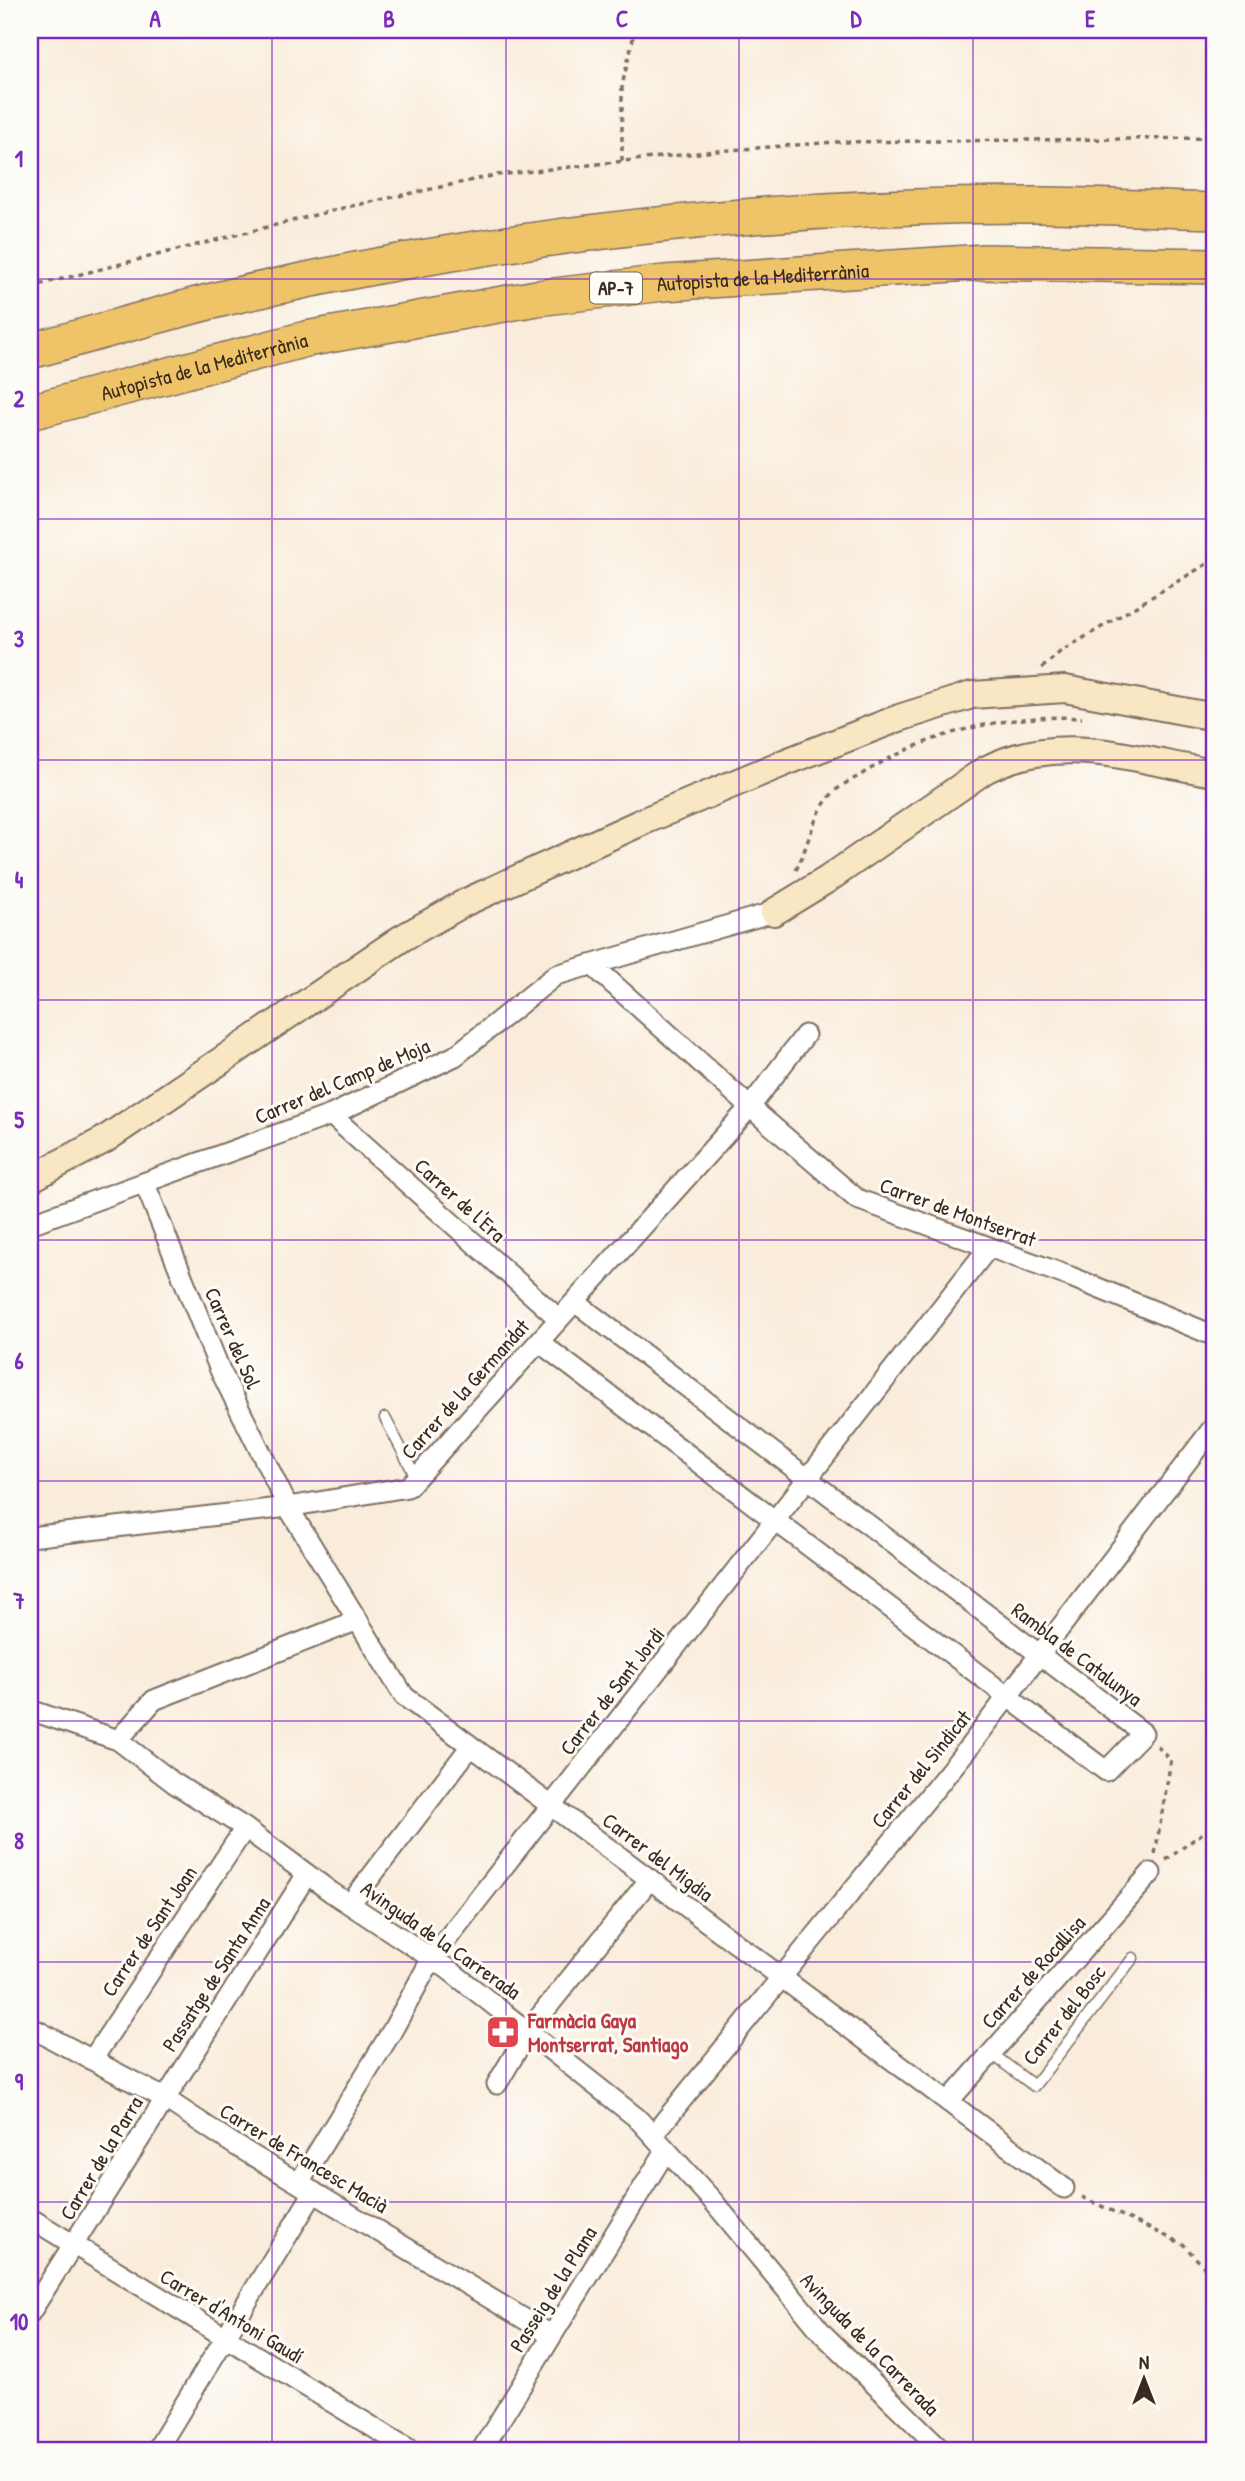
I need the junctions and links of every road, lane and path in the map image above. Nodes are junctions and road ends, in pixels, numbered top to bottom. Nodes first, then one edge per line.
1 (635, 30) edge
2 (1215, 138) edge
3 (622, 160) junction
4 (1215, 211) edge
5 (1215, 267) edge
6 (30, 287) edge
7 (30, 351) edge
8 (30, 412) edge
9 (1215, 559) edge
10 (1014, 691) junction
11 (1215, 717) edge
12 (1215, 773) edge
13 (774, 912) joint
14 (592, 965) junction
15 (805, 1035) dead end
16 (750, 1107) junction
17 (331, 1115) junction
18 (30, 1179) edge
19 (145, 1184) junction
20 (30, 1224) edge
21 (989, 1247) junction
22 (575, 1302) junction
23 (559, 1319) junction
24 (1215, 1336) edge
25 (539, 1342) junction
26 (384, 1418) dead end
27 (1215, 1425) edge
28 (416, 1477) junction
29 (808, 1478) junction
30 (288, 1507) junction
31 (775, 1520) junction
32 (30, 1537) edge
33 (358, 1620) junction
34 (1040, 1654) junction
35 (1008, 1696) junction
36 (30, 1710) edge
37 (1143, 1733) junction
38 (118, 1740) junction
39 (471, 1746) junction
40 (551, 1806) junction
41 (1215, 1824) edge
42 (245, 1828) junction
43 (1151, 1873) junction
44 (307, 1874) junction
45 (650, 1879) junction
46 (350, 1904) junction
47 (432, 1958) junction
48 (1133, 1958) dead end
49 (782, 1978) junction
50 (30, 2027) edge
51 (529, 2031) junction
52 (991, 2053) junction
53 (92, 2060) junction
54 (497, 2084) dead end
55 (164, 2098) junction
56 (948, 2102) junction
57 (654, 2134) junction
58 (665, 2152) junction
59 (307, 2188) junction
60 (1064, 2188) joint
61 (30, 2218) edge
62 (73, 2246) junction
63 (1215, 2279) edge
64 (30, 2313) edge
65 (551, 2335) junction
66 (225, 2339) junction
67 (156, 2451) edge
68 (412, 2451) edge
69 (481, 2451) edge
70 (943, 2451) edge

1 - 3 path
2 - 3 path
3 - 6 path
4 - 7 highway
5 - 8 highway, Autopista de la Mediterrània / AP-7
9 - 10 path
10 - 11 street
10 - 18 street
12 - 13 street
13 - 14 street, Carrer del Camp de Moja
14 - 16 street, Carrer de Montserrat
14 - 17 street, Carrer del Camp de Moja
15 - 16 street, Carrer de la Germandat
16 - 21 street, Carrer de Montserrat
16 - 22 street, Carrer de la Germandat
17 - 19 street, Carrer del Camp de Moja
17 - 23 street, Carrer de l'Era
19 - 20 street, Carrer del Camp de Moja
19 - 30 street, Carrer del Sol
21 - 24 street, Carrer de Montserrat
21 - 29 street, Carrer de Sant Jordi
22 - 23 street, Carrer de la Germandat
22 - 29 street, Rambla de Catalunya
23 - 25 street, Carrer de la Germandat
25 - 28 street, Carrer de la Germandat
25 - 31 street, Rambla de Catalunya
26 - 28 lane
27 - 34 street, Carrer del Sindicat
28 - 30 street, Carrer de la Germandat
29 - 31 street, Carrer de Sant Jordi
29 - 34 street, Rambla de Catalunya
30 - 32 street, Carrer de la Germandat
30 - 33 street, Carrer del Migdia
31 - 35 street, Rambla de Catalunya
31 - 40 street, Carrer de Sant Jordi
33 - 38 street
33 - 39 street, Carrer del Migdia
34 - 35 street, Carrer del Sindicat
34 - 37 street, Rambla de Catalunya
35 - 37 street, Rambla de Catalunya
35 - 49 street, Carrer del Sindicat
36 - 38 street, Avinguda de la Carrerada
37 - 43 path
38 - 42 street, Avinguda de la Carrerada
39 - 40 street, Carrer del Migdia
39 - 46 street
40 - 45 street, Carrer del Migdia
40 - 47 street, Carrer de Sant Jordi
41 - 43 path
42 - 44 street, Avinguda de la Carrerada
42 - 53 street, Carrer de Sant Joan
43 - 52 street, Carrer de Rocallisa
44 - 46 street, Avinguda de la Carrerada
44 - 55 street, Passatge de Santa Anna
45 - 49 street, Carrer del Migdia
45 - 51 street
46 - 47 street, Avinguda de la Carrerada
47 - 51 street, Avinguda de la Carrerada
47 - 59 street, Carrer de Sant Jordi
48 - 52 lane, Carrer del Bosc
49 - 56 street, Carrer del Migdia
49 - 57 street, Carrer del Sindicat
50 - 53 street, Carrer de Francesc Macià
51 - 54 street
51 - 57 street, Avinguda de la Carrerada
52 - 56 street, Carrer de Rocallisa
53 - 55 street, Carrer de Francesc Macià
55 - 59 street, Carrer de Francesc Macià
55 - 62 street, Carrer de la Parra
56 - 60 street, Carrer del Migdia
57 - 58 street, Avinguda de la Carrerada
58 - 65 street, Passeig de la Plana
58 - 70 street, Avinguda de la Carrerada
59 - 65 street, Carrer de Francesc Macià
59 - 66 street, Carrer de Sant Jordi
60 - 63 path
61 - 62 street, Carrer d'Antoni Gaudí
62 - 64 street, Carrer de la Parra
62 - 66 street, Carrer d'Antoni Gaudí
65 - 69 street, Passeig de la Plana
66 - 67 street, Carrer de Sant Jordi
66 - 68 street, Carrer d'Antoni Gaudí

